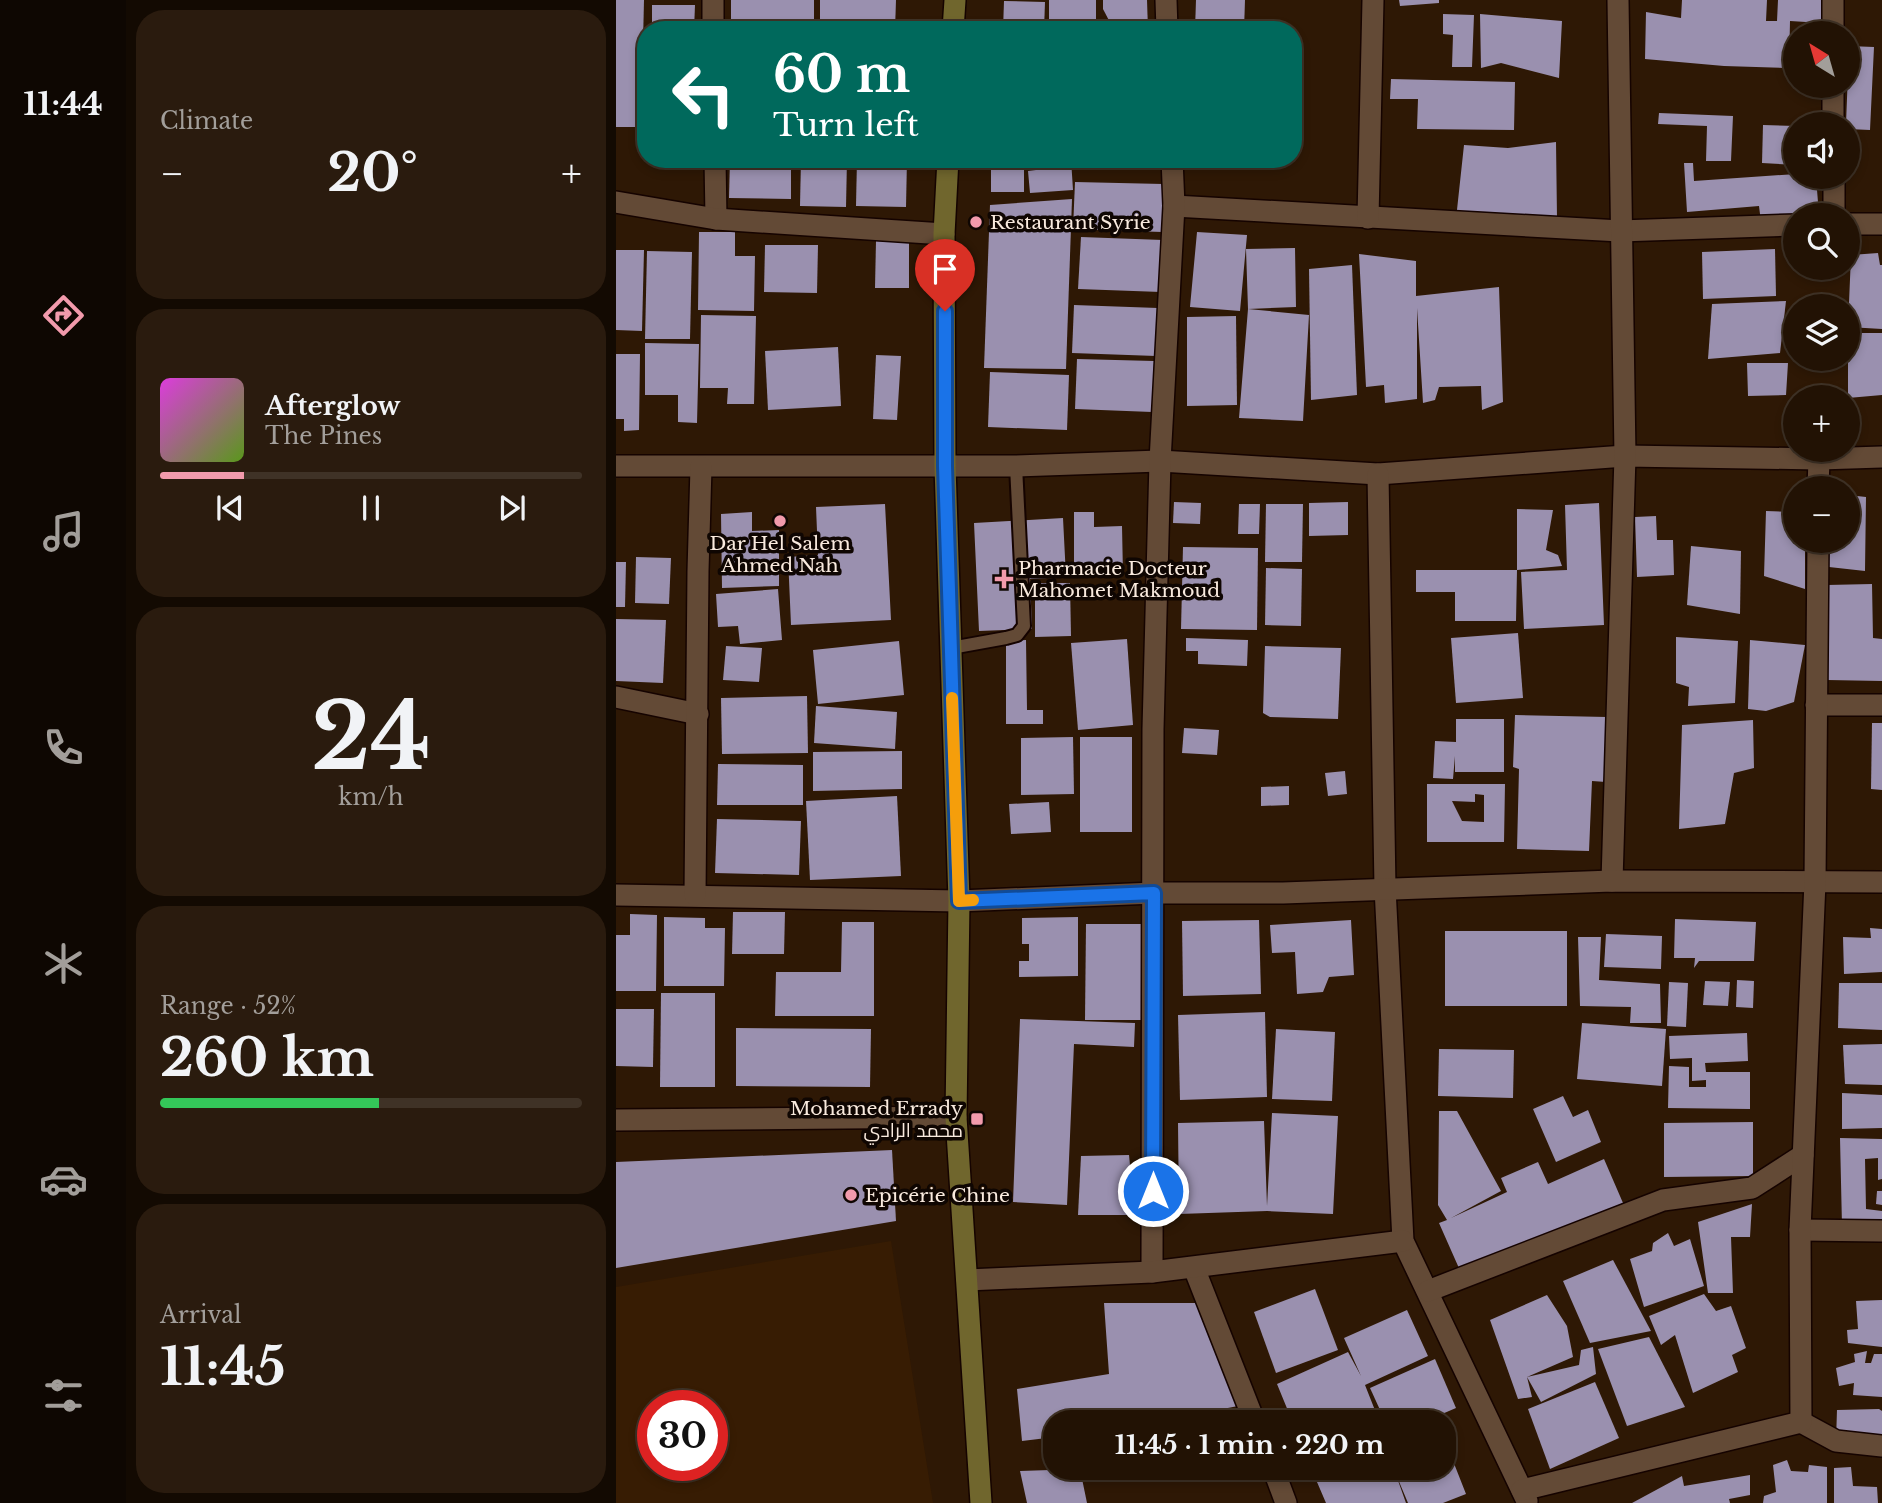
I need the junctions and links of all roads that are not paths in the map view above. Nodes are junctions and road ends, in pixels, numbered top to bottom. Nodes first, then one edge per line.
1 (713, 0) edge
2 (955, 0) edge
3 (1166, 0) edge
4 (1373, 0) edge
5 (1618, 0) edge
6 (1833, 0) edge
7 (713, 21) edge
8 (954, 21) edge
9 (1167, 21) edge
10 (1833, 21) edge
11 (715, 168) edge
12 (948, 168) edge
13 (1172, 168) edge
14 (616, 202) edge
15 (1174, 206) junction
16 (1368, 218) junction
17 (716, 219) junction
18 (1860, 224) edge
19 (1882, 224) edge
20 (1783, 225) edge
21 (1620, 231) junction
22 (944, 234) junction
23 (1625, 456) junction
24 (1882, 457) edge
25 (1783, 458) edge
26 (1860, 458) edge
27 (1160, 461) junction
28 (616, 466) edge
29 (945, 466) junction
30 (1016, 466) junction
31 (701, 467) junction
32 (1378, 474) junction
33 (1818, 553) edge
34 (951, 648) junction
35 (616, 697) edge
36 (1816, 705) junction
37 (1882, 705) edge
38 (698, 713) junction
39 (1612, 881) junction
40 (1815, 882) junction
41 (1882, 882) edge
42 (1385, 888) junction
43 (1154, 893) junction
44 (616, 895) edge
45 (695, 895) junction
46 (959, 901) junction
47 (956, 1117) junction
48 (616, 1120) edge
49 (1803, 1155) junction
50 (1800, 1230) junction
51 (1882, 1231) edge
52 (1402, 1241) junction
53 (1194, 1268) junction
54 (1152, 1272) junction
55 (967, 1280) junction
56 (1428, 1291) junction
57 (1250, 1410) edge
58 (1801, 1422) junction
59 (1882, 1446) edge
60 (1277, 1480) edge
61 (1525, 1497) edge
62 (981, 1503) edge
63 (1286, 1503) edge

1 - 7 street
2 - 8 street
3 - 9 street
4 - 16 street
5 - 21 street
6 - 10 street
11 - 17 street
12 - 22 street
13 - 15 street
14 - 17 street
15 - 16 street
15 - 27 street
16 - 21 street
17 - 22 street
18 - 19 street
20 - 21 street
21 - 23 street
22 - 29 street
23 - 25 street
23 - 32 street
23 - 39 street
24 - 26 street
27 - 30 street
27 - 32 street
27 - 43 street
28 - 31 street
29 - 30 street
29 - 31 street
29 - 34 street
30 - 34 lane
31 - 38 street
32 - 42 street
33 - 36 street
34 - 46 street
35 - 38 street
36 - 37 street
36 - 40 street
38 - 45 street
39 - 40 street
39 - 42 street
40 - 41 street
40 - 49 street
42 - 43 street
42 - 52 street
43 - 46 street
43 - 54 street
44 - 45 street
45 - 46 street
46 - 47 street
47 - 48 street
47 - 55 street
49 - 50 street
49 - 56 street
50 - 51 street
50 - 58 street
52 - 53 street
52 - 56 street
53 - 54 street
53 - 57 street
54 - 55 street
55 - 62 street
56 - 61 street
58 - 59 street
58 - 61 street
60 - 63 street

